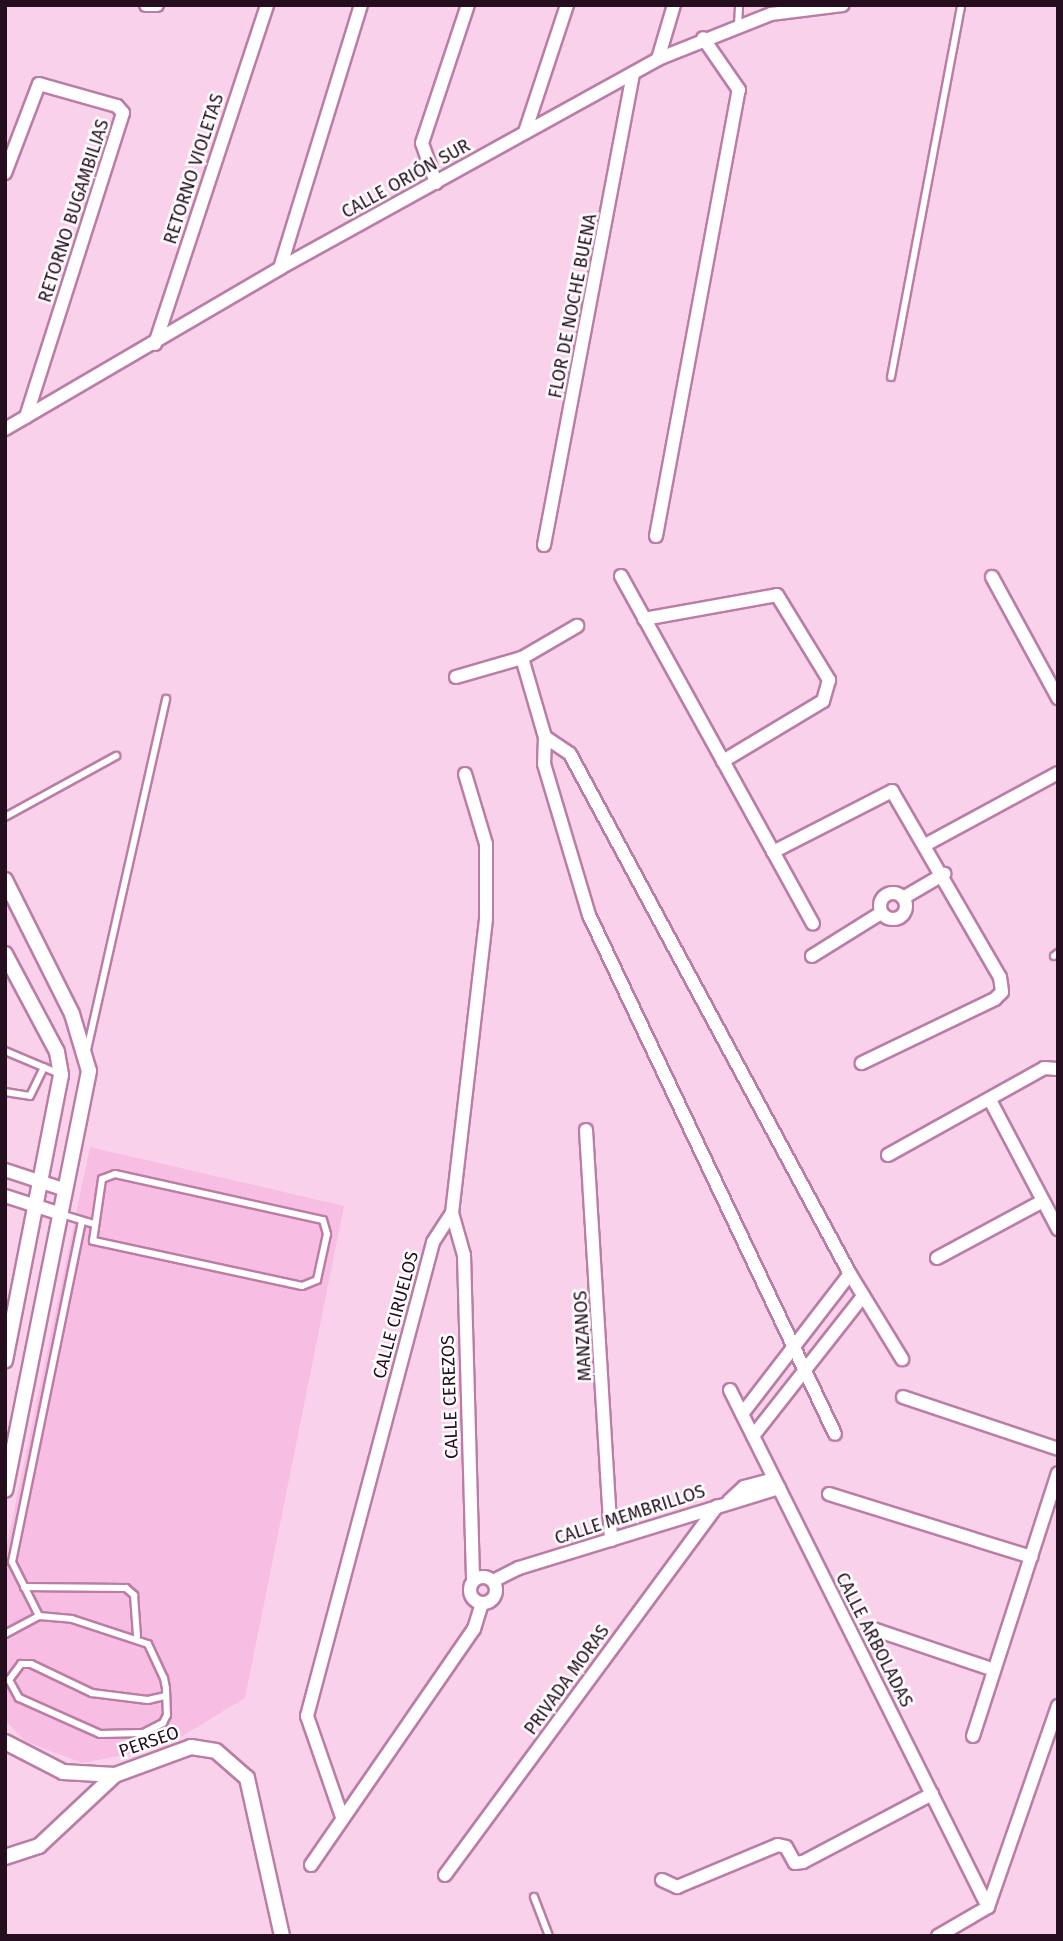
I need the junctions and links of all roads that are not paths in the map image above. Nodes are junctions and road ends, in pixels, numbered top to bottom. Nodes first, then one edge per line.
1 (146, 5) edge
2 (157, 5) edge
3 (267, 5) edge
4 (361, 5) edge
5 (468, 5) edge
6 (567, 5) edge
7 (674, 5) edge
8 (739, 5) edge
9 (842, 5) edge
10 (961, 5) edge
11 (772, 10) edge
12 (738, 26) junction
13 (703, 38) junction
14 (658, 59) junction
15 (633, 73) junction
16 (525, 132) junction
17 (5, 173) edge
18 (436, 183) junction
19 (280, 268) junction
20 (155, 344) junction
21 (891, 377) dead end
22 (26, 417) junction
23 (5, 429) edge
24 (656, 536) dead end
25 (544, 545) dead end
26 (621, 576) dead end
27 (992, 577) dead end
28 (644, 619) junction
29 (577, 626) dead end
30 (522, 658) junction
31 (456, 677) dead end
32 (1058, 698) edge
33 (166, 699) dead end
34 (545, 737) junction
35 (116, 756) dead end
36 (723, 761) junction
37 (465, 774) dead end
38 (1058, 774) edge
39 (5, 817) edge
40 (927, 844) junction
41 (773, 852) junction
42 (943, 874) junction
43 (5, 880) edge
44 (903, 898) junction
45 (881, 913) junction
46 (813, 924) dead end
47 (5, 954) edge
48 (812, 956) dead end
49 (87, 1050) junction
50 (5, 1051) edge
51 (862, 1063) dead end
52 (44, 1067) junction
53 (1057, 1069) edge
54 (61, 1075) junction
55 (5, 1092) edge
56 (990, 1100) junction
57 (586, 1130) dead end
58 (888, 1155) dead end
59 (5, 1170) edge
60 (41, 1182) junction
61 (66, 1190) junction
62 (5, 1196) edge
63 (1043, 1201) junction
64 (35, 1206) junction
65 (61, 1213) junction
66 (452, 1213) junction
67 (82, 1221) junction
68 (94, 1224) junction
69 (1058, 1229) edge
70 (937, 1258) dead end
71 (850, 1274) junction
72 (863, 1296) junction
73 (794, 1348) junction
74 (902, 1359) dead end
75 (5, 1361) edge
76 (805, 1371) junction
77 (730, 1390) dead end
78 (903, 1397) dead end
79 (742, 1414) junction
80 (835, 1434) dead end
81 (753, 1436) junction
82 (1058, 1449) edge
83 (1058, 1473) edge
84 (776, 1483) junction
85 (5, 1490) edge
86 (829, 1494) dead end
87 (723, 1503) junction
88 (611, 1540) junction
89 (1031, 1558) junction
90 (473, 1581) junction
91 (493, 1581) junction
92 (24, 1587) junction
93 (482, 1604) junction
94 (39, 1616) junction
95 (870, 1628) dead end
96 (5, 1634) edge
97 (137, 1636) junction
98 (994, 1670) junction
99 (166, 1696) junction
100 (1058, 1706) edge
101 (1055, 1723) edge
102 (973, 1735) dead end
103 (5, 1742) edge
104 (115, 1775) junction
105 (932, 1794) junction
106 (342, 1817) junction
107 (5, 1857) edge
108 (311, 1866) dead end
109 (445, 1875) dead end
110 (662, 1880) dead end
111 (534, 1897) dead end
112 (988, 1907) junction
113 (282, 1936) edge
114 (549, 1936) edge
115 (938, 1936) edge

1 - 2 street
3 - 20 street, RETORNO VIOLETAS
4 - 19 street
5 - 18 street
6 - 16 street
7 - 14 street
8 - 12 lane
9 - 11 street, CALLE ORIÓN SUR
10 - 21 lane
11 - 12 street, CALLE ORIÓN SUR
12 - 13 street, CALLE ORIÓN SUR
13 - 14 street, CALLE ORIÓN SUR
13 - 24 street
14 - 15 street, CALLE ORIÓN SUR
15 - 16 street, CALLE ORIÓN SUR
15 - 25 street, FLOR DE NOCHE BUENA
16 - 18 street, CALLE ORIÓN SUR
17 - 22 street, RETORNO BUGAMBILIAS
18 - 19 street, CALLE ORIÓN SUR
19 - 20 street, CALLE ORIÓN SUR
20 - 22 street, CALLE ORIÓN SUR
22 - 23 street, CALLE ORIÓN SUR
26 - 28 street
27 - 32 street
28 - 36 street
28 - 36 street
29 - 30 street
30 - 31 street
30 - 34 street
33 - 49 lane
34 - 71 street
34 - 73 street
35 - 39 lane
36 - 41 street
37 - 66 street, CALLE CIRUELOS
38 - 40 street
40 - 41 street
40 - 42 street
41 - 46 street
42 - 44 street
42 - 51 street
43 - 49 street
44 - 45 street
44 - 45 street
45 - 48 street
47 - 54 street
49 - 61 street
50 - 52 lane
52 - 54 lane
52 - 55 lane
53 - 56 street
54 - 60 street
56 - 58 street
56 - 63 street
57 - 88 street, MANZANOS
59 - 60 street
60 - 61 street
60 - 64 street
61 - 65 street
62 - 64 street
63 - 69 street
63 - 70 street
64 - 65 street
64 - 75 street
65 - 67 lane
65 - 85 street
66 - 90 street, CALLE CEREZOS
66 - 106 street, CALLE CIRUELOS
67 - 68 lane
67 - 92 lane
68 - 68 lane
71 - 72 street
71 - 73 street
72 - 74 street
72 - 76 street
73 - 76 street
73 - 79 street
76 - 80 street
76 - 81 street
77 - 79 street, CALLE ARBOLADAS
78 - 82 street
79 - 81 street, CALLE ARBOLADAS
81 - 84 street, CALLE ARBOLADAS
83 - 89 street
84 - 87 street, CALLE MEMBRILLOS
84 - 105 street, CALLE ARBOLADAS
86 - 89 street
87 - 88 street, CALLE MEMBRILLOS
87 - 109 street, PRIVADA MORAS
88 - 91 street, CALLE MEMBRILLOS
89 - 98 street
90 - 91 street
90 - 93 street
91 - 93 street
92 - 94 lane
92 - 97 lane
93 - 106 street
94 - 96 lane
94 - 97 lane
95 - 98 street
97 - 99 lane
98 - 102 street
99 - 99 lane
100 - 101 street
101 - 112 street
103 - 104 street
104 - 107 street, PERSEO
104 - 113 street, PERSEO
105 - 110 street
105 - 112 street, CALLE ARBOLADAS
106 - 108 street
111 - 114 lane
112 - 115 street

